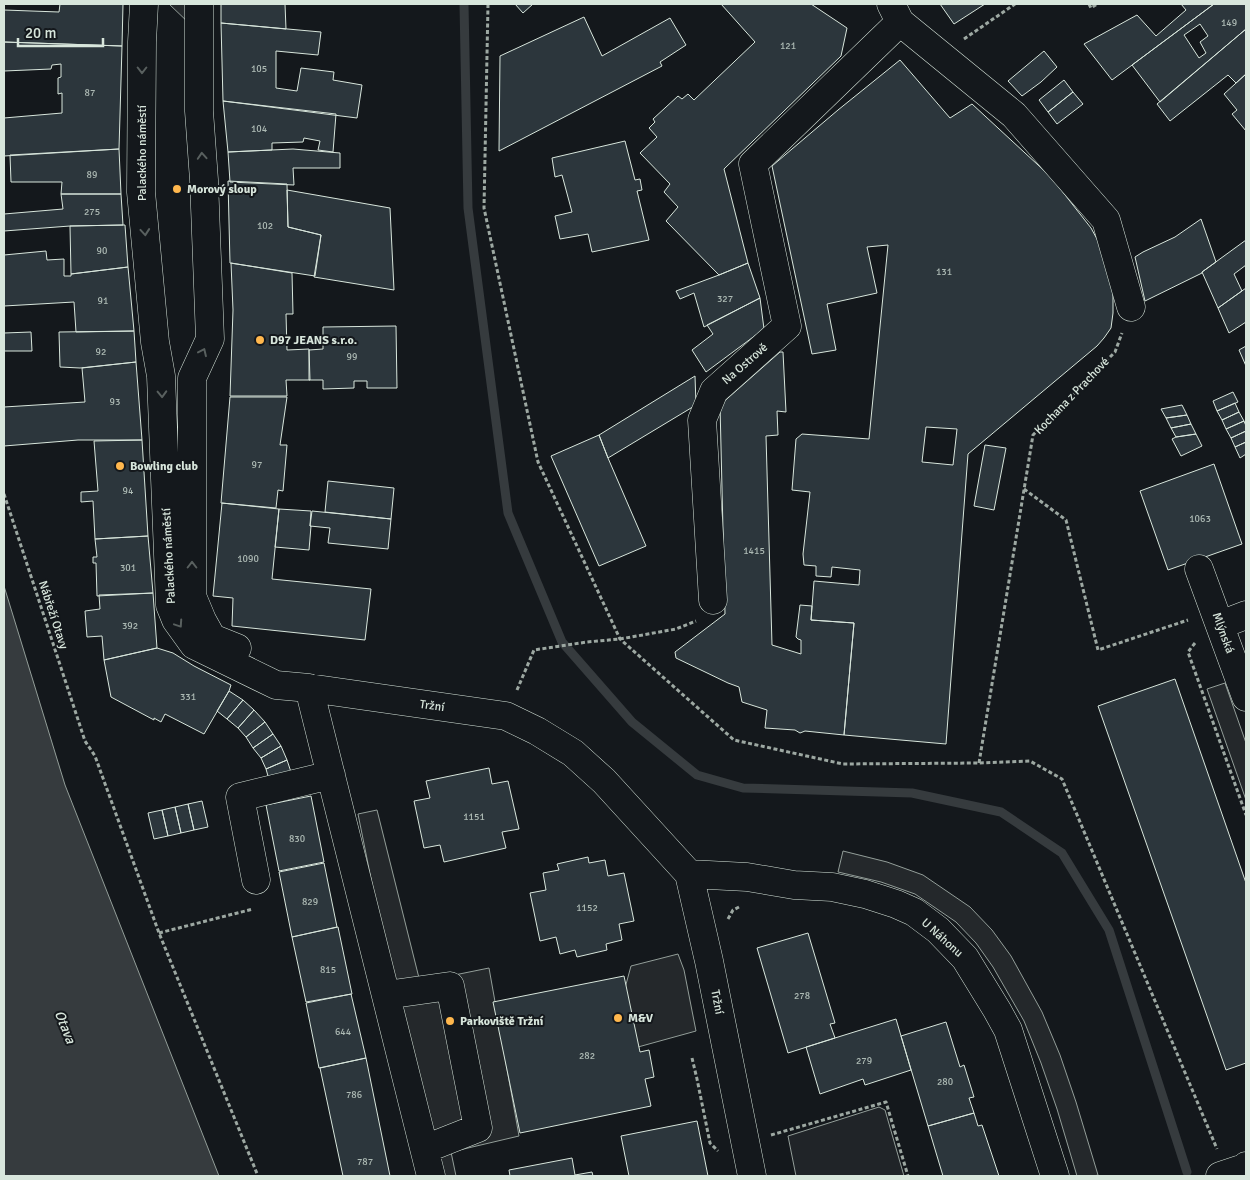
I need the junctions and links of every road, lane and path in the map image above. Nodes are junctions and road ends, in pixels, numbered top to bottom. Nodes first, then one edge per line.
1 (144, 4) edge
2 (200, 4) edge
3 (488, 4) edge
4 (1015, 4) edge
5 (1089, 4) edge
6 (1096, 4) edge
7 (896, 13) edge
8 (941, 55) junction
9 (1132, 307) joint
10 (1024, 488) junction
11 (4, 494) edge
12 (1199, 569) dead end
13 (713, 600) joint
14 (1246, 615) edge
15 (1214, 616) junction
16 (620, 639) junction
17 (310, 688) junction
18 (1246, 697) edge
19 (506, 716) junction
20 (979, 763) junction
21 (331, 775) junction
22 (1246, 815) edge
23 (689, 874) junction
24 (256, 880) joint
25 (745, 904) dead end
26 (728, 920) dead end
27 (159, 933) junction
28 (386, 995) junction
29 (692, 1058) dead end
30 (769, 1136) dead end
31 (424, 1150) junction
32 (723, 1156) dead end
33 (1232, 1172) edge
34 (258, 1176) edge
35 (431, 1176) edge
36 (752, 1176) edge
37 (908, 1176) edge
38 (1055, 1176) edge

1 -> 17 street, Palackého náměstí
17 -> 2 street, Palackého náměstí
3 - 16 path
4 - 8 path
5 - 6 path
7 - 8 street
7 - 13 street, Na Ostrově
8 - 9 street
9 - 10 path, Kochana z Prachové
10 - 15 path
10 - 20 path, Kochana z Prachové
11 - 27 path, Nábřeží Otavy
12 - 15 street, Mlýnská
13 - 16 path
14 - 15 street
15 - 18 street, Mlýnská
15 - 22 path
16 - 19 path
16 - 20 path
17 - 19 street, Tržní
17 - 21 street
19 - 23 street, Tržní
20 - 33 path
21 - 24 street
21 - 28 street
23 - 36 street, Tržní
23 - 38 street, U Náhonu
24 - 27 path
25 - 26 path
27 - 34 path, Nábřeží Otavy
28 - 31 street
28 - 31 street
29 - 32 path
30 - 37 path
31 - 35 street

